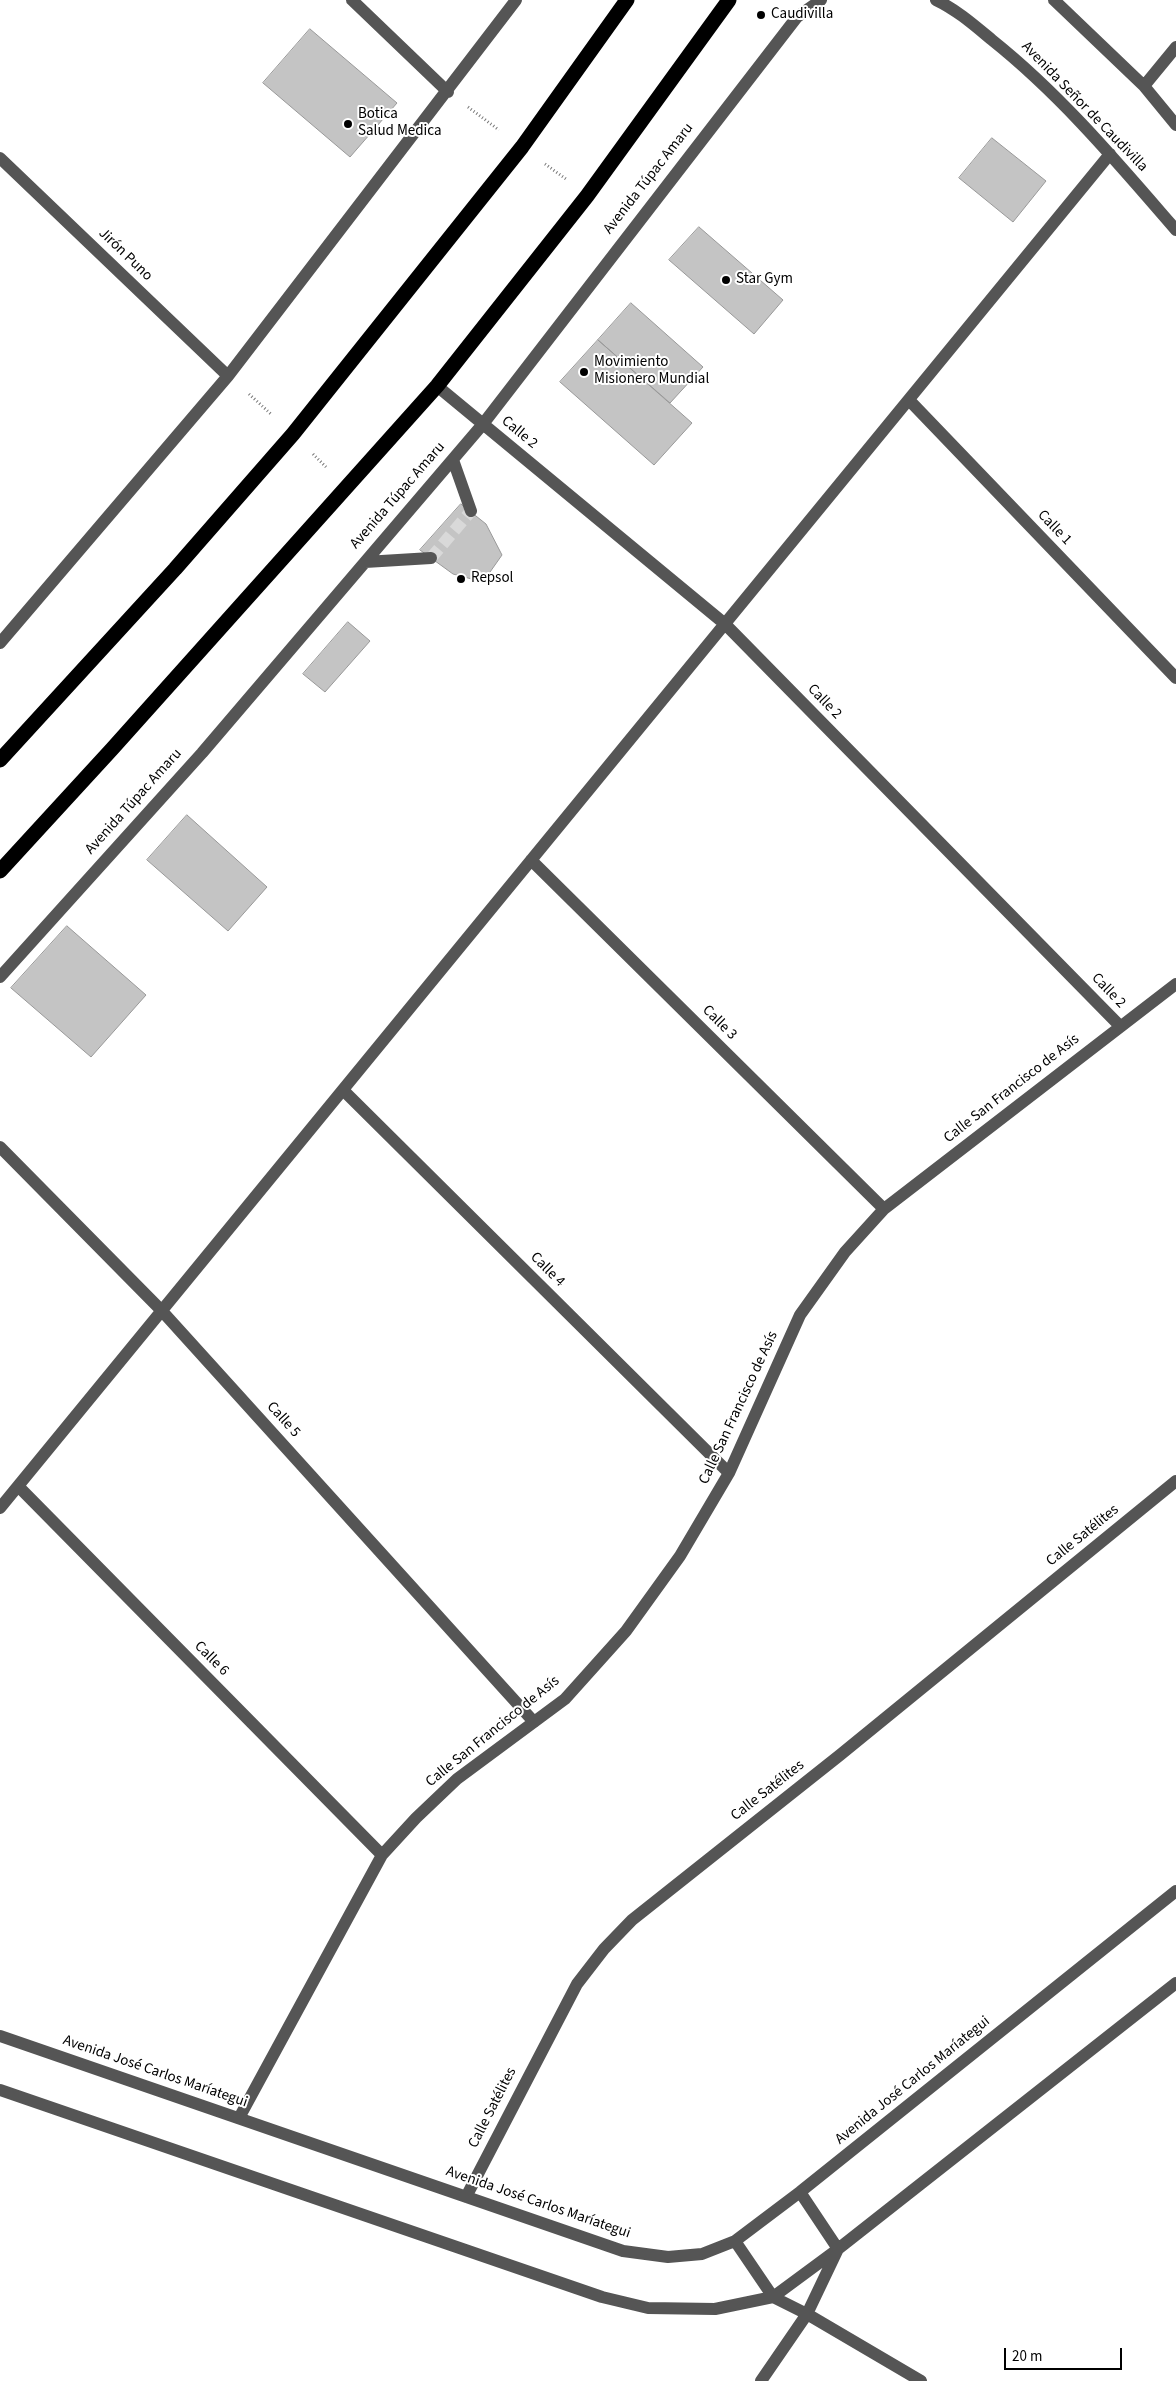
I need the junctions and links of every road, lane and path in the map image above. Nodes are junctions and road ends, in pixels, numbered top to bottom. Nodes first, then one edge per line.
1 (352, 0) edge
2 (516, 0) edge
3 (627, 0) edge
4 (729, 0) edge
5 (821, 0) edge
6 (936, 0) edge
7 (1054, 0) edge
8 (1176, 47) edge
9 (1144, 86) junction
10 (448, 92) junction
11 (1176, 125) edge
12 (522, 147) junction
13 (1110, 154) junction
14 (0, 158) edge
15 (587, 196) junction
16 (1176, 230) edge
17 (228, 376) junction
18 (437, 386) junction
19 (909, 400) junction
20 (483, 424) junction
21 (292, 434) junction
22 (453, 460) junction
23 (347, 487) junction
24 (471, 511) dead end
25 (431, 558) dead end
26 (365, 562) junction
27 (725, 624) junction
28 (0, 643) edge
29 (1176, 678) edge
30 (0, 760) edge
31 (531, 860) junction
32 (0, 870) edge
33 (0, 977) edge
34 (1176, 984) edge
35 (1120, 1026) junction
36 (343, 1090) junction
37 (0, 1147) edge
38 (884, 1209) junction
39 (162, 1310) junction
40 (729, 1473) junction
41 (1176, 1481) edge
42 (18, 1486) junction
43 (0, 1508) edge
44 (534, 1722) junction
45 (382, 1855) junction
46 (1176, 1891) edge
47 (1174, 1989) edge
48 (0, 2036) edge
49 (0, 2090) edge
50 (239, 2118) junction
51 (800, 2192) junction
52 (466, 2197) junction
53 (735, 2241) junction
54 (838, 2249) junction
55 (773, 2296) junction
56 (807, 2314) junction
57 (761, 2381) edge
58 (921, 2381) edge

1 - 10 street
2 - 10 street
3 - 12 highway
4 - 15 highway
5 - 20 street, Avenida Túpac Amaru
6 - 13 street, Avenida Señor de Caudivilla
7 - 9 street
8 - 9 street
9 - 11 street
10 - 12 path
10 - 17 street
12 - 15 path
12 - 21 highway
13 - 16 street, Avenida Señor de Caudivilla
13 - 19 street
14 - 17 street, Jirón Puno
15 - 18 highway
17 - 21 path
17 - 28 street
18 - 20 street, Calle 2
18 - 23 highway
19 - 27 street
19 - 29 street, Calle 1
20 - 22 street, Avenida Túpac Amaru
20 - 27 street, Calle 2
21 - 23 path
21 - 30 highway
22 - 24 street
22 - 26 street, Avenida Túpac Amaru
23 - 32 highway
25 - 26 street
26 - 33 street, Avenida Túpac Amaru
27 - 31 street
27 - 35 street, Calle 2
31 - 36 street
31 - 38 street, Calle 3
34 - 35 street, Calle San Francisco de Asís
35 - 38 street, Calle San Francisco de Asís
36 - 39 street
36 - 40 street, Calle 4
37 - 39 street, Calle 5
38 - 40 street, Calle San Francisco de Asís
39 - 42 street
39 - 44 street, Calle 5
40 - 44 street, Calle San Francisco de Asís
41 - 52 street, Calle Satélites
42 - 43 street
42 - 45 street, Calle 6
44 - 45 street, Calle San Francisco de Asís
45 - 50 street, Calle San Francisco de Asís
46 - 51 street, Avenida José Carlos Maríategui
47 - 54 street
48 - 50 street, Avenida José Carlos Maríategui
49 - 55 street
50 - 52 street, Avenida José Carlos Maríategui
51 - 53 street, Avenida José Carlos Maríategui
51 - 54 street
52 - 53 street, Avenida José Carlos Maríategui
53 - 55 street
54 - 55 street
54 - 56 street
55 - 56 street
56 - 57 street
56 - 58 street

